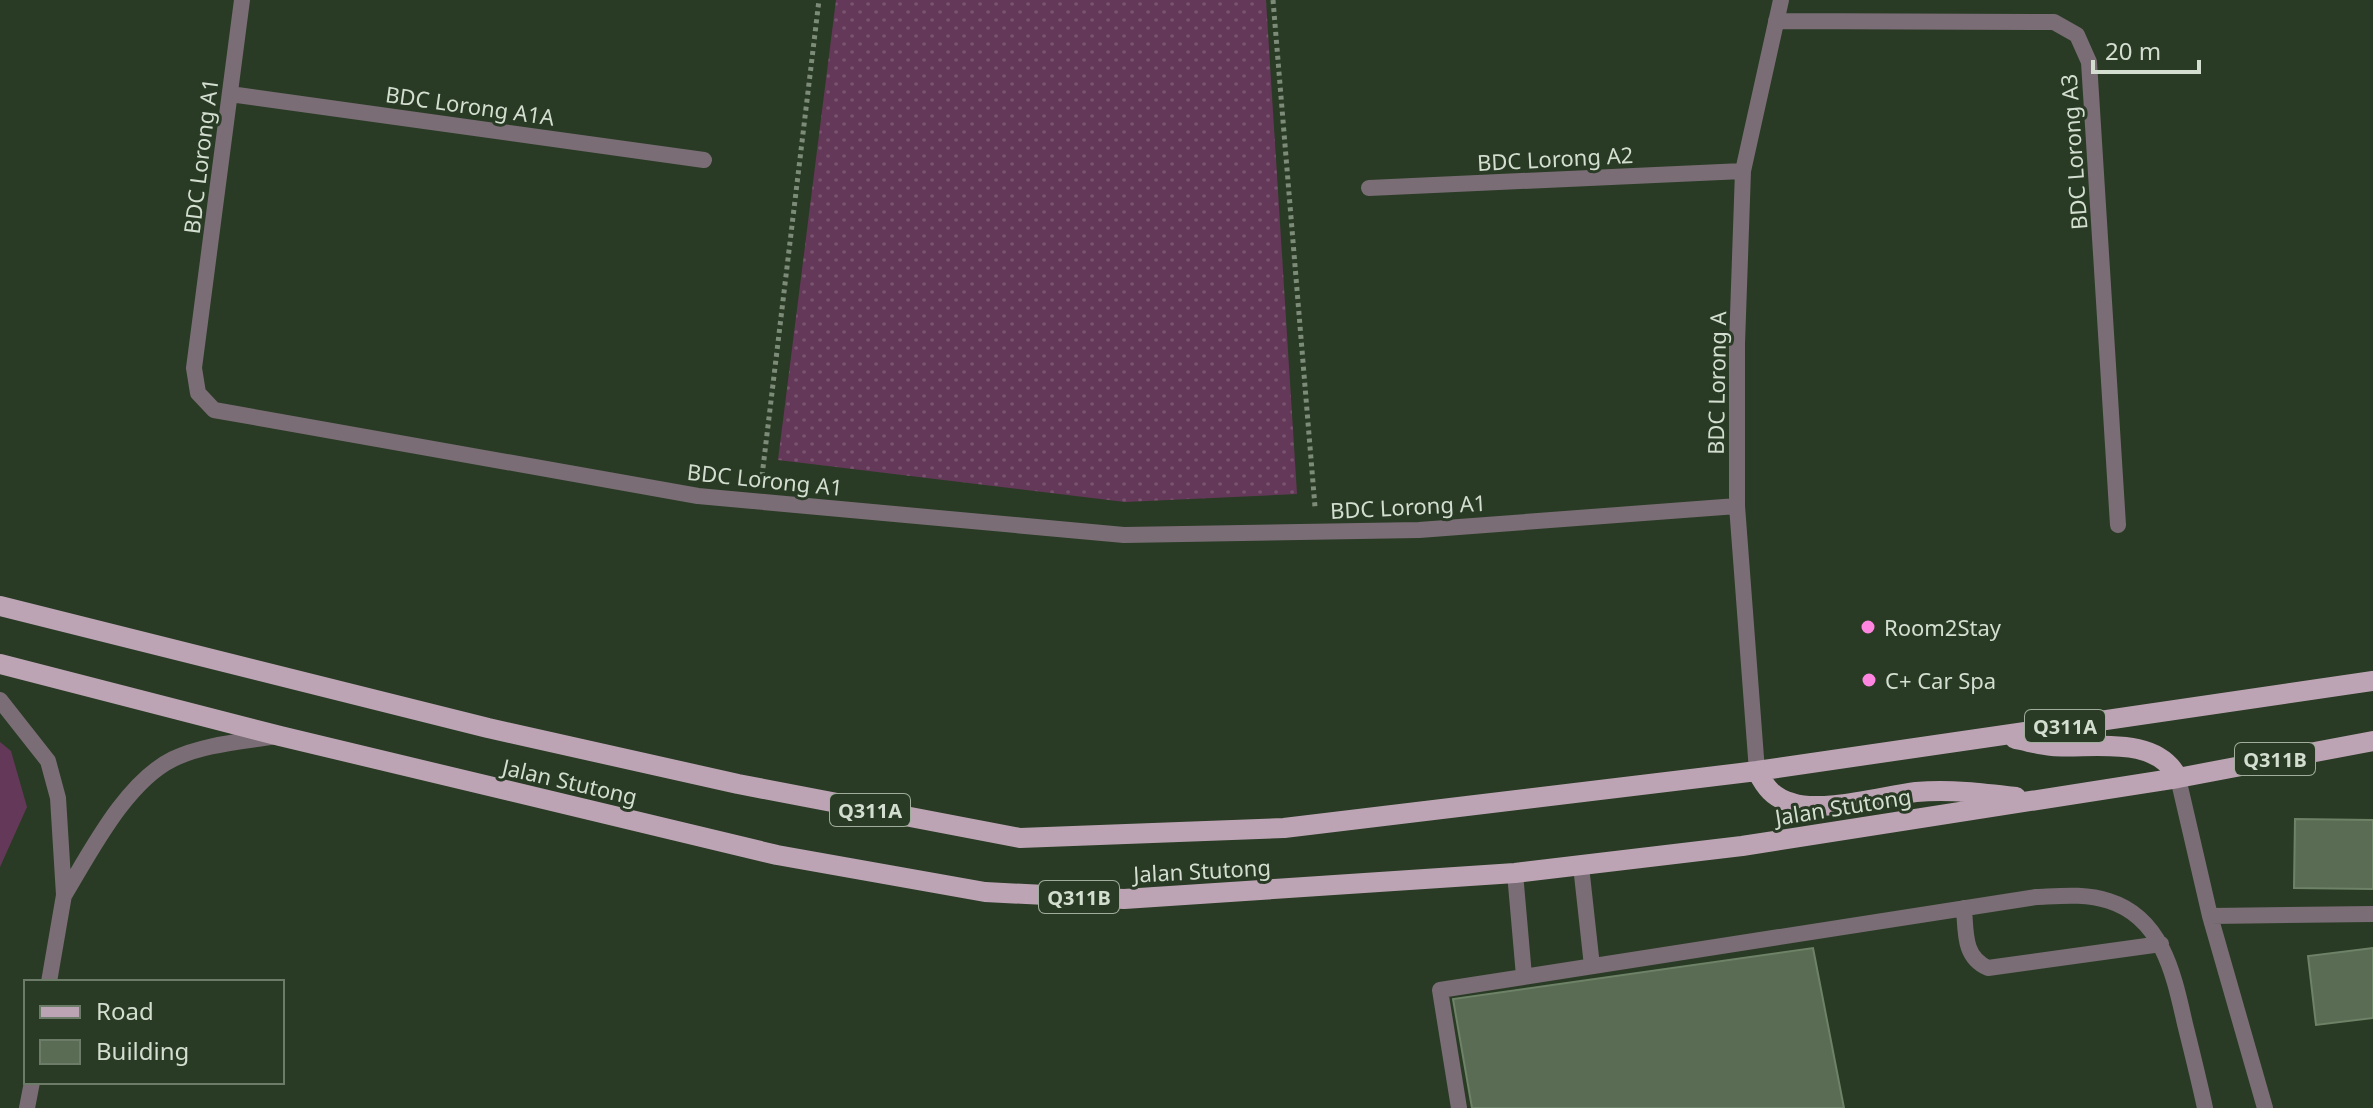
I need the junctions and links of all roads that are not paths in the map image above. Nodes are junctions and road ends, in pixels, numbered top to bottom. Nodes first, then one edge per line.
1 (242, 0) edge
2 (1781, 0) edge
3 (1776, 21) junction
4 (230, 94) junction
5 (704, 160) dead end
6 (1743, 171) junction
7 (1369, 188) dead end
8 (1737, 506) junction
9 (2118, 525) dead end
10 (0, 606) edge
11 (0, 664) edge
12 (2373, 681) edge
13 (0, 700) edge
14 (1999, 735) junction
15 (280, 736) junction
16 (2373, 741) edge
17 (1757, 771) junction
18 (2178, 778) junction
19 (2040, 799) junction
20 (1581, 866) junction
21 (1515, 873) junction
22 (64, 895) junction
23 (1964, 908) junction
24 (2373, 914) edge
25 (2210, 916) junction
26 (2161, 944) junction
27 (1592, 966) junction
28 (1524, 976) junction
29 (49, 980) edge
30 (32, 1084) edge
31 (27, 1108) edge
32 (1459, 1108) edge
33 (2205, 1108) edge
34 (2265, 1108) edge

1 - 4 street, BDC Lorong A1
2 - 3 street, BDC Lorong A
3 - 6 street, BDC Lorong A
3 - 9 street, BDC Lorong A3
4 - 5 street, BDC Lorong A1A
4 - 8 street, BDC Lorong A1
6 - 7 street, BDC Lorong A2
6 - 8 street, BDC Lorong A
8 - 17 street, BDC Lorong A
10 - 17 main road, Jalan Stutong / Q311A
11 - 15 main road, Jalan Stutong / Q311B
12 - 14 main road, Jalan Stutong / Q311A
13 - 22 street
14 - 17 main road, Jalan Stutong / Q311A
14 - 18 main road
15 - 21 main road, Jalan Stutong / Q311B
15 - 22 street
16 - 18 main road, Jalan Stutong / Q311B
17 - 19 main road
18 - 19 main road, Jalan Stutong / Q311B
18 - 25 street
19 - 20 main road, Jalan Stutong / Q311B
20 - 21 main road, Jalan Stutong / Q311B
20 - 27 street
21 - 28 street
22 - 29 street
23 - 26 street
23 - 26 street
23 - 27 street
24 - 25 street
25 - 34 street
26 - 33 street
27 - 28 street
28 - 32 street
30 - 31 street

